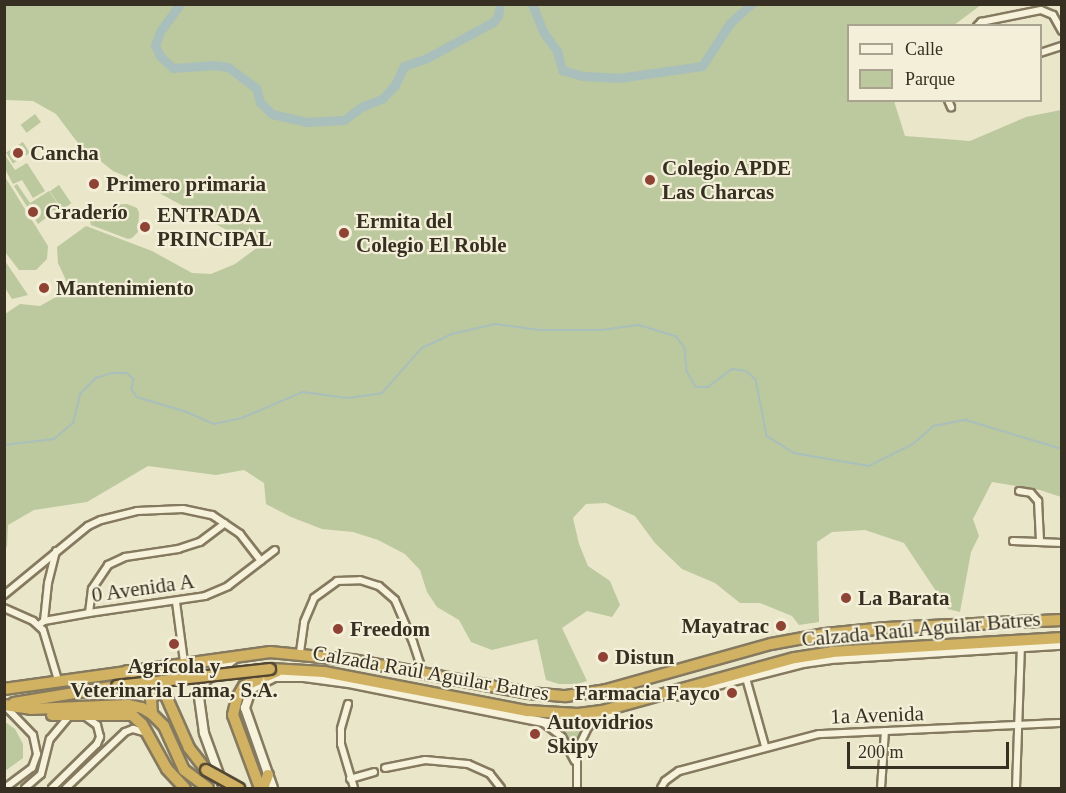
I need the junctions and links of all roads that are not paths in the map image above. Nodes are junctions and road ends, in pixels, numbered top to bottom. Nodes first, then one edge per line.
1 (985, 24) edge
2 (1062, 31) edge
3 (1062, 46) edge
4 (1042, 53) edge
5 (1018, 491) dead end
6 (225, 523) junction
7 (1040, 540) junction
8 (1013, 541) dead end
9 (1062, 543) edge
10 (275, 550) dead end
11 (56, 551) junction
12 (261, 561) junction
13 (4, 594) edge
14 (176, 602) junction
15 (4, 608) edge
16 (89, 612) junction
17 (1062, 620) edge
18 (42, 625) junction
19 (1062, 638) edge
20 (1021, 643) junction
21 (1062, 645) edge
22 (867, 649) junction
23 (300, 652) junction
24 (902, 653) junction
25 (240, 655) junction
26 (184, 662) junction
27 (127, 671) junction
28 (419, 672) junction
29 (268, 675) junction
30 (746, 678) junction
31 (58, 680) junction
32 (4, 688) edge
33 (160, 691) junction
34 (348, 704) dead end
35 (5, 707) edge
36 (527, 711) junction
37 (152, 714) junction
38 (83, 715) junction
39 (69, 716) junction
40 (602, 716) junction
41 (540, 722) junction
42 (1062, 723) edge
43 (1019, 725) junction
44 (885, 731) junction
45 (148, 733) junction
46 (765, 746) junction
47 (575, 761) junction
48 (385, 768) dead end
49 (374, 772) dead end
50 (268, 775) junction
51 (350, 779) junction
52 (5, 789) edge
53 (25, 789) edge
54 (52, 789) edge
55 (66, 789) edge
56 (185, 789) edge
57 (208, 789) edge
58 (224, 789) edge
59 (240, 789) edge
60 (262, 789) edge
61 (273, 789) edge
62 (354, 789) edge
63 (501, 789) edge
64 (577, 789) edge
65 (661, 789) edge
66 (881, 789) edge
67 (1016, 789) edge

1 - 2 street
3 - 4 street
5 - 7 street
6 - 11 street
6 - 12 street
6 - 16 street
7 - 8 street
7 - 9 street
10 - 12 street, 0 Avenida A
11 - 13 street
11 - 18 street
12 - 14 street, 0 Avenida A
14 - 16 street, 0 Avenida A
14 - 26 street
15 - 18 street
16 - 18 street, 0 Avenida A
17 - 28 highway, Calzada Raúl Aguilar Batres
18 - 31 street
19 - 20 highway, Calzada Raúl Aguilar Batres
20 - 21 street
20 - 22 highway, Calzada Raúl Aguilar Batres
20 - 24 street
20 - 43 street
22 - 24 highway
22 - 36 highway, Calzada Raúl Aguilar Batres
23 - 25 highway, Calzada Raúl Aguilar Batres
23 - 28 highway, Calzada Raúl Aguilar Batres
23 - 28 street
24 - 30 street
25 - 26 highway, Calzada Raúl Aguilar Batres
25 - 58 street
26 - 27 highway, Calzada Raúl Aguilar Batres
27 - 31 highway, Calzada Raúl Aguilar Batres
27 - 33 highway
29 - 35 highway, Calzada Raúl Aguilar Batres, bridge
29 - 36 highway, Calzada Raúl Aguilar Batres
29 - 41 street
29 - 50 street
29 - 60 highway
30 - 40 street
30 - 46 street
31 - 32 highway, Calzada Raúl Aguilar Batres
33 - 37 highway
33 - 59 highway, bridge
34 - 51 street
35 - 37 highway
35 - 39 highway
35 - 52 street
36 - 41 highway
37 - 57 highway
38 - 39 highway
38 - 45 highway
38 - 54 street
39 - 53 street
40 - 41 street
40 - 47 street
41 - 47 street
42 - 43 street, 1a Avenida
43 - 44 street, 1a Avenida
43 - 67 street
44 - 46 street, 1a Avenida
44 - 66 street
45 - 55 street
45 - 56 highway
46 - 65 street, 1a Avenida
47 - 64 street
48 - 63 street
49 - 51 street
50 - 60 highway
50 - 61 street
51 - 62 street

